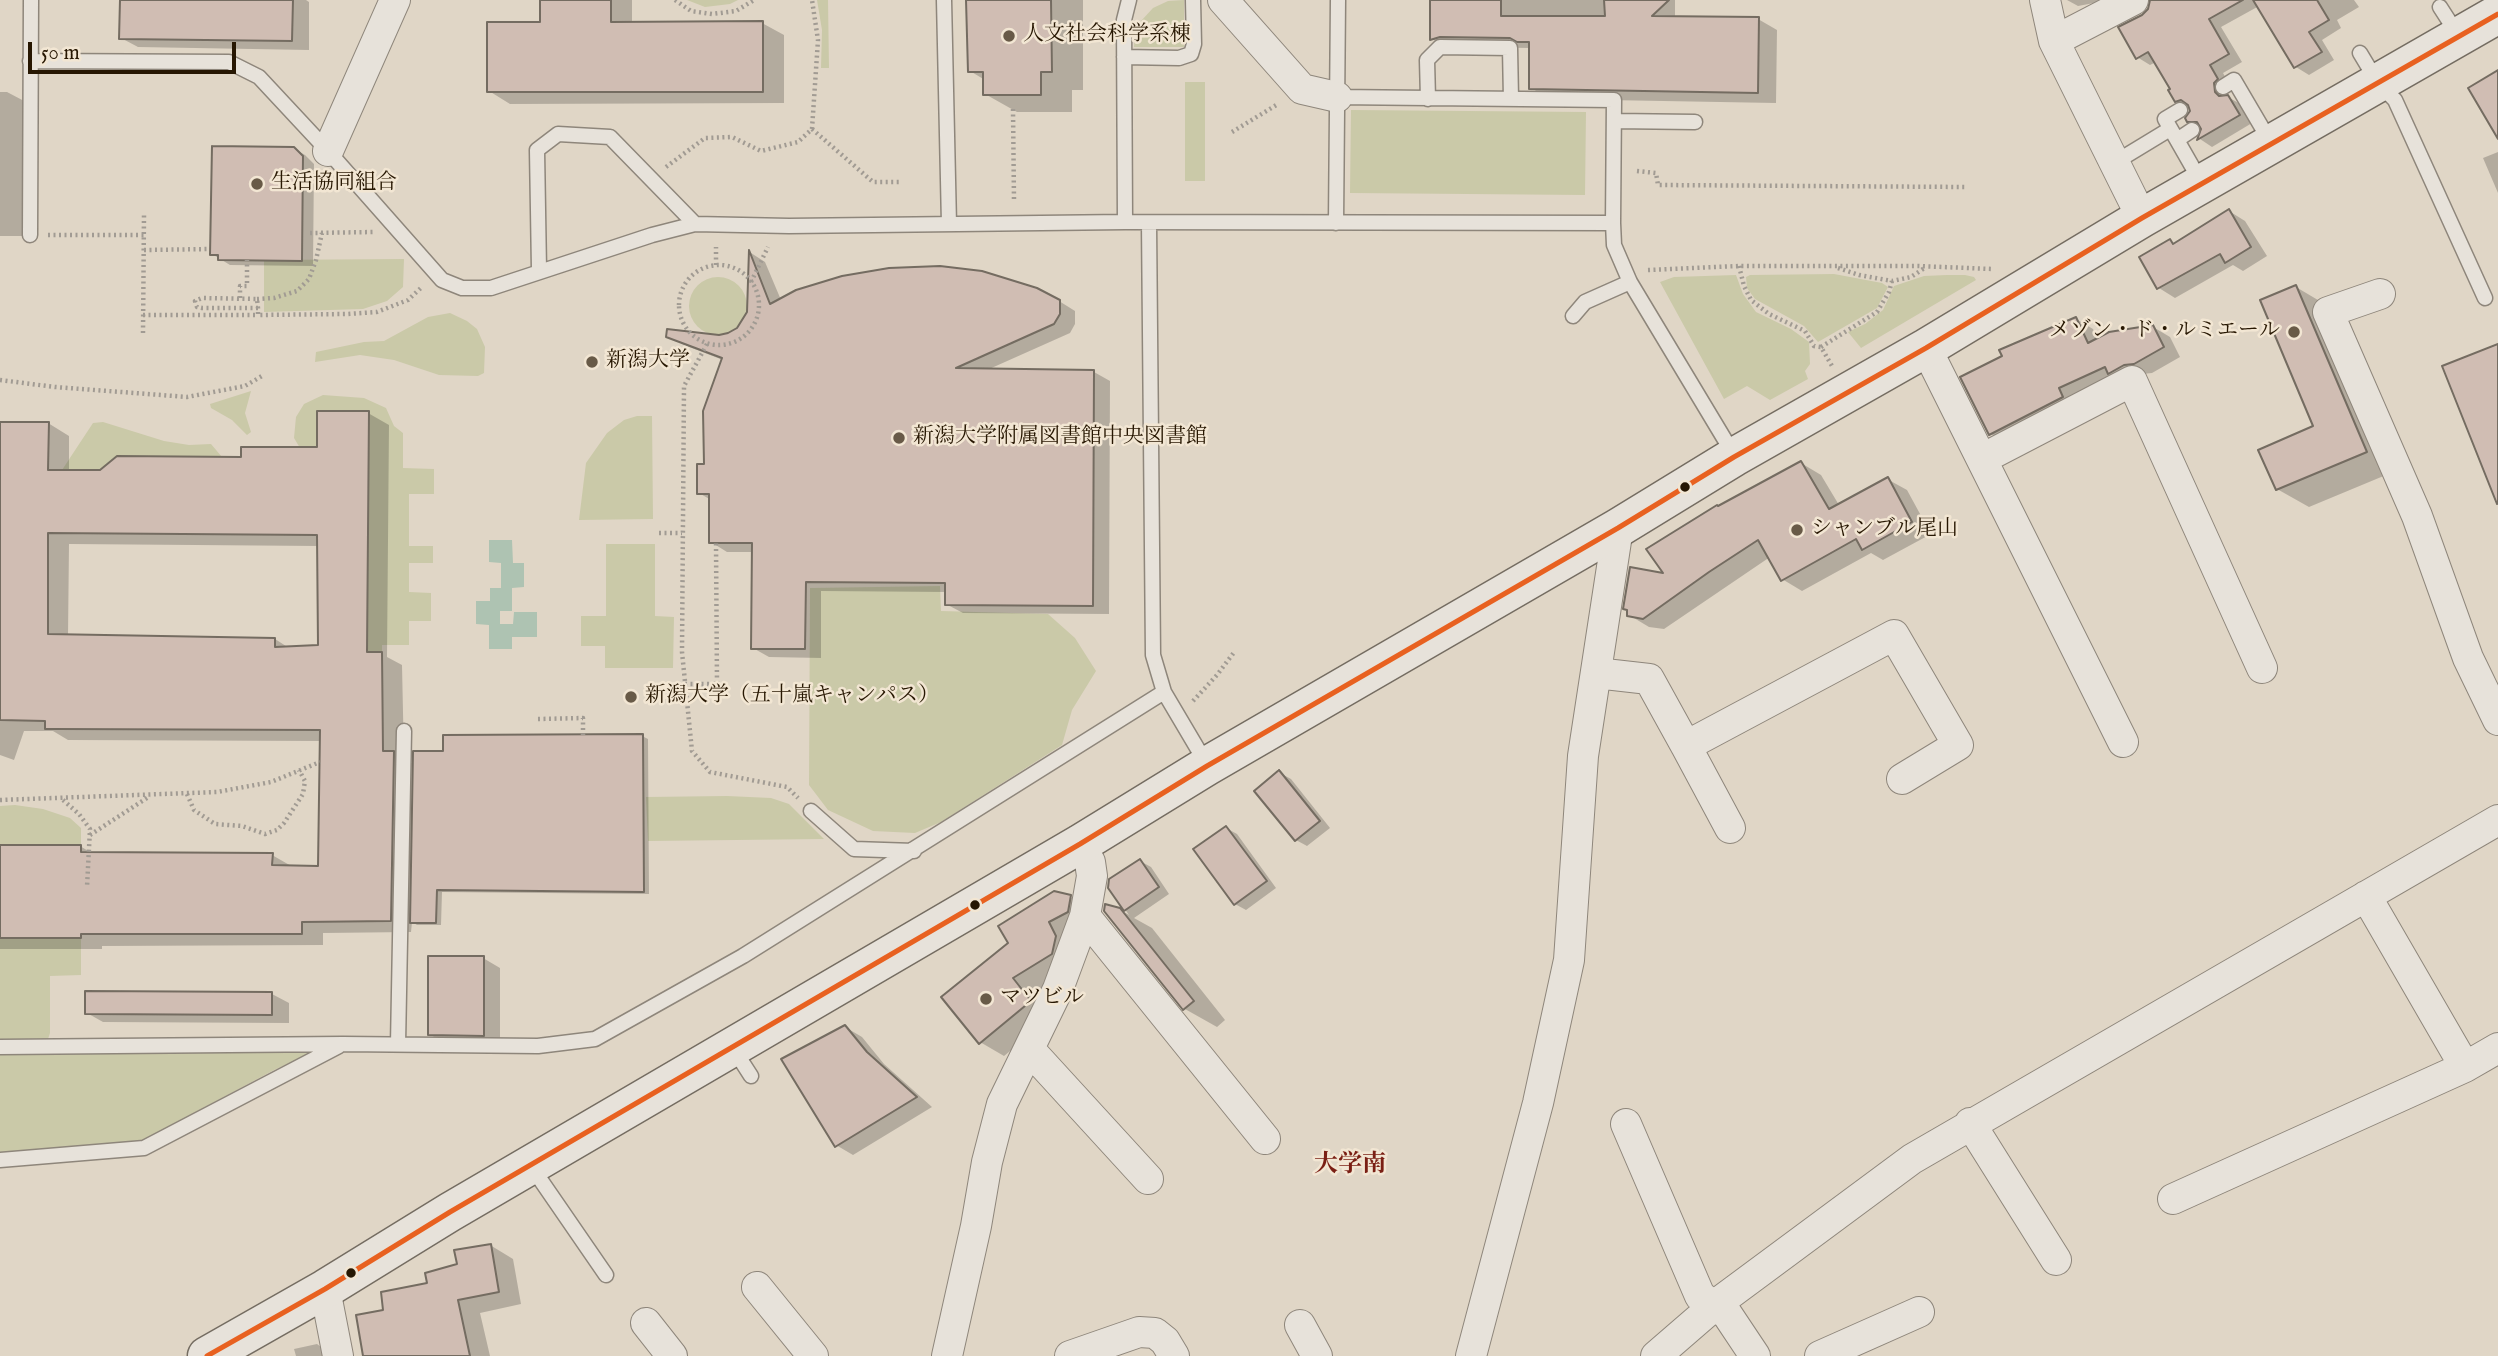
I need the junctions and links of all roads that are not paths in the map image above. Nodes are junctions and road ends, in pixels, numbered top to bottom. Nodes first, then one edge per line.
1 (31, 0) edge
2 (395, 0) edge
3 (944, 0) edge
4 (1129, 0) edge
5 (1193, 0) edge
6 (1223, 0) edge
7 (1338, 0) edge
8 (2045, 0) edge
9 (2133, 0) edge
10 (2498, 14) edge
11 (2054, 41) junction
12 (1124, 57) junction
13 (30, 61) junction
14 (2369, 68) junction
15 (2223, 87) dead end
16 (1337, 97) junction
17 (1428, 99) junction
18 (1511, 99) junction
19 (2180, 110) dead end
20 (1614, 121) junction
21 (1695, 122) dead end
22 (2192, 130) dead end
23 (2174, 134) junction
24 (2272, 144) junction
25 (328, 151) junction
26 (2114, 163) junction
27 (2202, 183) junction
28 (2142, 218) junction
29 (1125, 222) junction
30 (1149, 223) junction
31 (1336, 223) junction
32 (1613, 223) junction
33 (949, 224) junction
34 (695, 225) junction
35 (30, 235) dead end
36 (539, 270) junction
37 (1628, 276) junction
38 (2380, 294) dead end
39 (2485, 298) dead end
40 (1573, 316) dead end
41 (1926, 348) junction
42 (1734, 457) junction
43 (1982, 459) junction
44 (1618, 528) junction
45 (2262, 668) dead end
46 (1596, 673) junction
47 (1164, 692) junction
48 (2498, 720) edge
49 (404, 731) dead end
50 (2123, 742) dead end
51 (1686, 746) junction
52 (1208, 766) junction
53 (1902, 779) dead end
54 (811, 811) road end
55 (2498, 820) edge
56 (1730, 828) dead end
57 (1080, 844) junction
58 (915, 850) junction
59 (2366, 896) junction
60 (1086, 916) junction
61 (343, 1044) junction
62 (398, 1045) junction
63 (0, 1047) edge
64 (2498, 1048) edge
65 (1029, 1049) junction
66 (2465, 1067) junction
67 (1970, 1123) junction
68 (1626, 1124) dead end
69 (1265, 1139) dead end
70 (0, 1160) edge
71 (531, 1165) junction
72 (1148, 1179) dead end
73 (2174, 1199) dead end
74 (2056, 1260) dead end
75 (606, 1275) dead end
76 (757, 1287) dead end
77 (326, 1289) junction
78 (1716, 1305) junction
79 (1919, 1312) dead end
80 (646, 1323) dead end
81 (1300, 1325) dead end
82 (207, 1356) edge
83 (338, 1356) edge
84 (672, 1356) edge
85 (813, 1356) edge
86 (947, 1356) edge
87 (1070, 1356) edge
88 (1174, 1356) edge
89 (1317, 1356) edge
90 (1471, 1356) edge
91 (1656, 1356) edge
92 (1755, 1356) edge
93 (1820, 1356) edge

1 - 13 lane
2 - 25 street
3 - 33 lane
4 - 12 lane
5 - 12 lane
6 - 16 street
7 - 16 lane
8 - 11 street
9 - 11 street
10 - 14 street
11 - 26 street
12 - 29 lane
13 - 25 lane
13 - 35 lane
14 - 24 street
14 - 39 lane
15 - 24 lane
16 - 17 lane
16 - 31 lane
17 - 18 lane
17 - 18 lane
18 - 20 lane
19 - 23 lane
20 - 21 lane
20 - 32 lane
22 - 23 lane
23 - 26 lane
23 - 27 lane
24 - 27 street
25 - 36 lane
26 - 28 street
27 - 28 street
28 - 41 street
29 - 30 lane
29 - 33 lane
30 - 31 lane
30 - 47 lane
31 - 32 lane
32 - 37 lane
33 - 34 lane
34 - 36 lane
34 - 36 lane
37 - 40 lane
37 - 42 lane
38 - 48 street
41 - 42 street
41 - 43 street
42 - 44 street
43 - 45 street
43 - 50 street
44 - 46 street
44 - 52 street
46 - 51 street
46 - 90 street
47 - 52 lane
47 - 58 lane
49 - 62 lane
51 - 53 street
51 - 56 street
52 - 57 street
54 - 58 lane
55 - 59 street
57 - 60 street
57 - 71 street
58 - 62 lane
59 - 66 street
59 - 67 street
60 - 65 street
60 - 69 street
61 - 62 lane
61 - 63 lane
61 - 70 lane
64 - 66 street
65 - 72 street
65 - 86 street
66 - 73 street
67 - 74 street
67 - 78 street
68 - 78 street
71 - 75 lane
71 - 77 street
76 - 85 street
77 - 82 street
77 - 83 street
78 - 91 street
78 - 92 street
79 - 93 street
80 - 84 street
81 - 89 street
87 - 88 street

